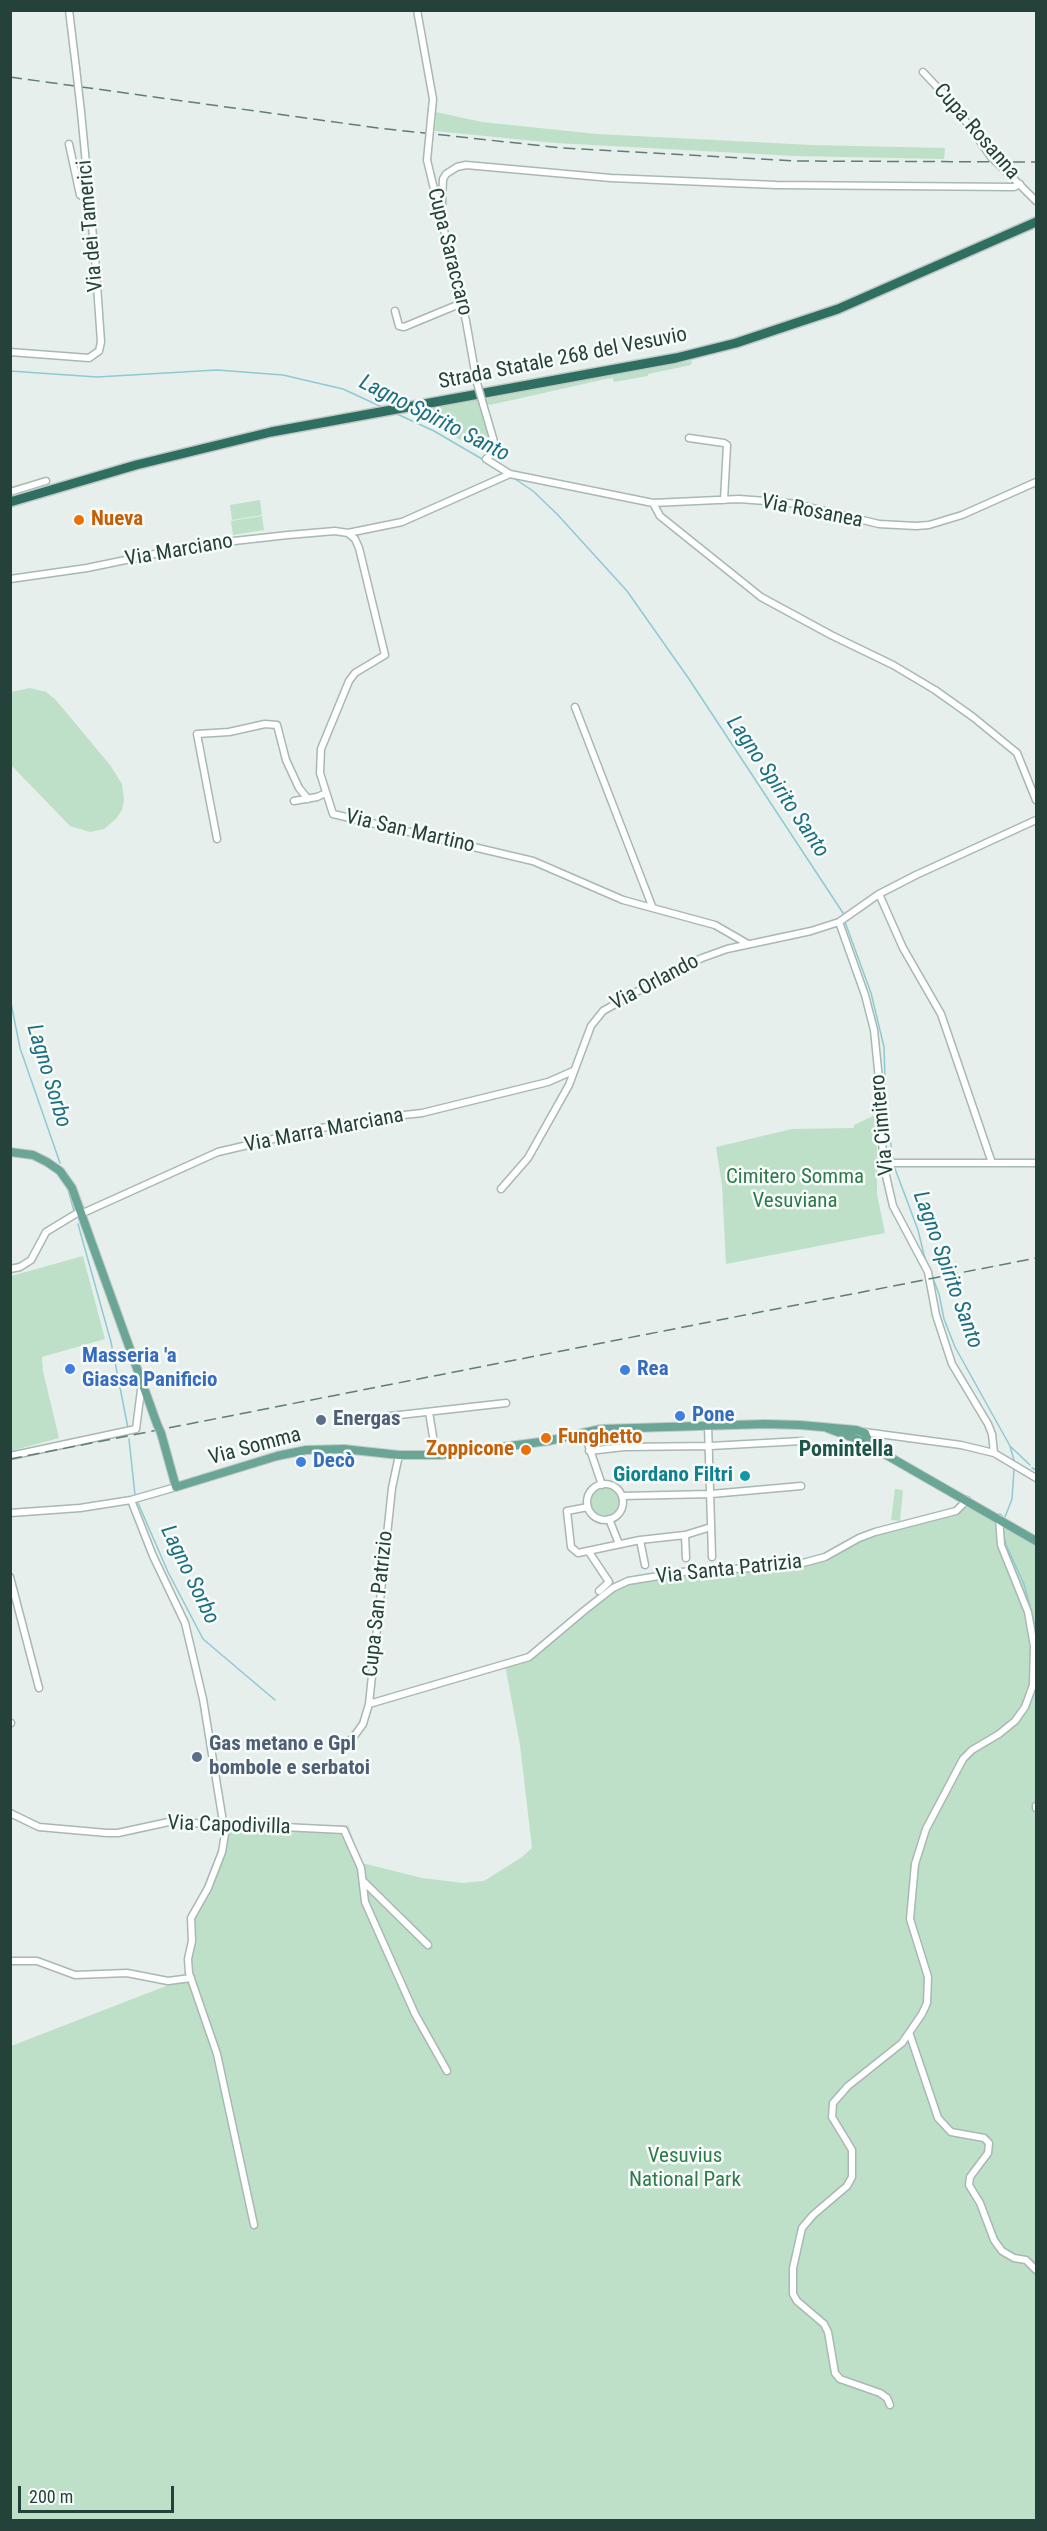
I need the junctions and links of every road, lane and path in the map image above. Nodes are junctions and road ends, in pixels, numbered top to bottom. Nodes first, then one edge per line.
1 (69, 10) edge
2 (417, 10) edge
3 (923, 72) dead end
4 (69, 144) dead end
5 (1020, 184) junction
6 (89, 200) junction
7 (1036, 201) edge
8 (438, 208) junction
9 (1036, 222) edge
10 (462, 303) junction
11 (395, 311) dead end
12 (10, 352) edge
13 (689, 438) dead end
14 (510, 474) junction
15 (46, 481) dead end
16 (1036, 482) edge
17 (10, 492) edge
18 (724, 500) junction
19 (10, 502) edge
20 (653, 503) junction
21 (348, 533) junction
22 (10, 579) edge
23 (575, 707) dead end
24 (326, 793) junction
25 (308, 799) junction
26 (1036, 800) edge
27 (294, 801) dead end
28 (1036, 820) edge
29 (217, 839) dead end
30 (879, 894) junction
31 (652, 906) junction
32 (838, 922) junction
33 (748, 944) junction
34 (573, 1071) junction
35 (10, 1152) edge
36 (1036, 1162) edge
37 (883, 1163) junction
38 (992, 1163) junction
39 (501, 1189) dead end
40 (83, 1213) junction
41 (67, 1219) junction
42 (10, 1269) edge
43 (142, 1381) junction
44 (506, 1403) dead end
45 (429, 1412) junction
46 (346, 1421) dead end
47 (708, 1425) junction
48 (584, 1432) junction
49 (863, 1437) junction
50 (802, 1441) dead end
51 (710, 1446) junction
52 (589, 1451) junction
53 (994, 1453) junction
54 (399, 1455) junction
55 (436, 1455) junction
56 (10, 1456) edge
57 (1036, 1478) edge
58 (602, 1485) junction
59 (801, 1486) dead end
60 (176, 1487) junction
61 (711, 1494) junction
62 (622, 1496) junction
63 (131, 1500) junction
64 (968, 1500) junction
65 (588, 1507) junction
66 (10, 1513) edge
67 (999, 1518) junction
68 (609, 1519) junction
69 (711, 1527) junction
70 (685, 1535) junction
71 (640, 1540) junction
72 (1036, 1541) edge
73 (620, 1544) junction
74 (589, 1552) junction
75 (712, 1557) dead end
76 (686, 1558) dead end
77 (645, 1565) dead end
78 (10, 1577) edge
79 (599, 1591) dead end
80 (1035, 1670) edge
81 (39, 1688) dead end
82 (369, 1704) junction
83 (341, 1744) dead end
84 (10, 1814) edge
85 (224, 1826) junction
86 (362, 1881) junction
87 (428, 1945) dead end
88 (10, 1961) edge
89 (191, 1978) junction
90 (909, 2036) junction
91 (447, 2071) dead end
92 (254, 2225) dead end
93 (1036, 2270) edge
94 (890, 2405) dead end

1 - 6 street, Via dei Tamerici, bridge
2 - 8 street, Cupa Saraccaro, bridge
3 - 5 street, Cupa Rosanna, bridge
4 - 6 street
5 - 7 street, Cupa Rosanna
5 - 8 street
6 - 12 street, Via dei Tamerici
8 - 10 street, Cupa Saraccaro
9 - 19 highway, Strada Statale 268 del Vesuvio
10 - 11 street
10 - 14 street, Cupa Saraccaro, bridge
13 - 18 street
14 - 20 street, Via Rosanea
14 - 21 street, Via Marciano
15 - 17 street
16 - 18 street, Via Rosanea
18 - 20 street, Via Rosanea
20 - 26 street
21 - 22 street, Via Marciano
21 - 24 street, Via San Martino
23 - 31 street
24 - 25 street
24 - 31 street, Via San Martino
25 - 27 street
25 - 29 street
28 - 30 street, Via Orlando
30 - 32 street, Via Orlando
30 - 38 street
31 - 33 street, Via San Martino
32 - 33 street, Via Orlando
32 - 37 street, Via Cimitero
33 - 34 street, Via Orlando
34 - 39 street, Via Orlando
34 - 40 street, Via Marra Marciana
35 - 40 main road
36 - 38 street
37 - 38 street
37 - 53 street, Via Cimitero
40 - 41 street
40 - 41 street
40 - 43 main road
41 - 42 street
43 - 56 street
43 - 60 main road, bridge
44 - 45 street
45 - 46 street
45 - 55 street
47 - 48 main road, Via Somma
47 - 49 main road, Via Somma
47 - 51 street
48 - 52 street
48 - 55 main road, Via Somma
49 - 53 street
49 - 64 main road
50 - 51 street
51 - 52 street
51 - 61 street
52 - 58 street
53 - 57 street
54 - 55 main road, Via Somma
54 - 60 main road, Via Somma
54 - 82 street, Cupa San Patrizio
58 - 62 street
58 - 65 street
59 - 61 street
60 - 63 street, Via Somma
61 - 62 street
61 - 69 street
62 - 68 street
63 - 66 street, Via Somma
63 - 85 street
64 - 67 main road
64 - 82 street, Via Santa Patrizia
65 - 68 street
65 - 74 street
67 - 72 main road
67 - 80 street
68 - 73 street
69 - 70 street
69 - 75 street
70 - 71 street
70 - 76 street
71 - 73 street
71 - 77 street
73 - 74 street
74 - 79 street
78 - 81 street
80 - 90 street
82 - 83 street, Cupa San Patrizio
84 - 85 street, Via Capodivilla
85 - 86 street, Via Capodivilla
85 - 89 street
86 - 87 street
86 - 91 street
88 - 89 street
89 - 92 street
90 - 93 street
90 - 94 street

